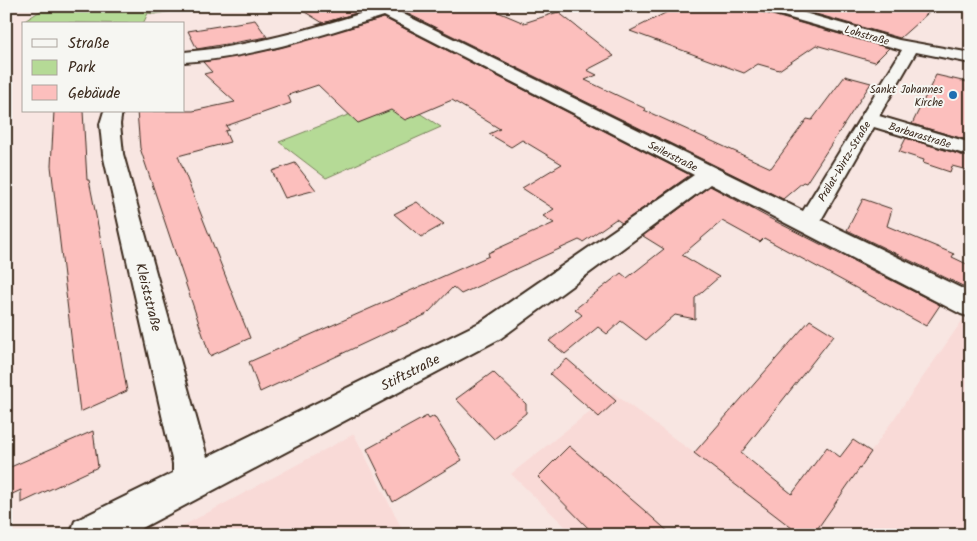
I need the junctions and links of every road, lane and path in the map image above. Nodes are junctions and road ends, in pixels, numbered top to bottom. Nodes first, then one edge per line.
1 (764, 6) edge
2 (380, 9) edge
3 (965, 42) dead end
4 (911, 47) junction
5 (945, 52) junction
6 (185, 56) edge
7 (971, 58) edge
8 (113, 112) edge
9 (868, 119) junction
10 (971, 150) edge
11 (710, 174) junction
12 (807, 223) junction
13 (971, 306) edge
14 (192, 482) junction
15 (89, 535) edge

1 - 4 street, Lohstraße
2 - 6 street
2 - 11 street, Seilerstraße
3 - 5 street
4 - 5 street, Lohstraße
4 - 9 street, Prälat-Wirtz-Straße
5 - 7 street, Lohstraße
8 - 14 street, Kleiststraße
9 - 10 street, Barbarastraße
9 - 12 street, Prälat-Wirtz-Straße
11 - 12 street, Seilerstraße
11 - 14 street, Stiftstraße
12 - 13 street, Seilerstraße
14 - 15 street, Stiftstraße

